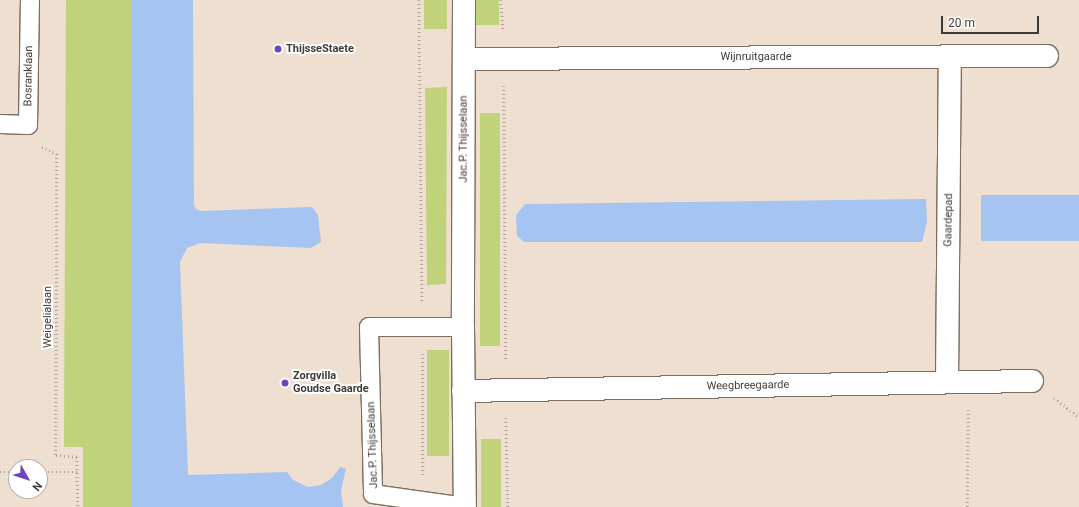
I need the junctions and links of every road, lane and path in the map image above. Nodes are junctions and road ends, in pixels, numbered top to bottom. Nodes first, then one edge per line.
1 (30, 0) edge
2 (419, 0) edge
3 (464, 0) edge
4 (501, 0) edge
5 (1047, 56) dead end
6 (950, 57) junction
7 (504, 58) junction
8 (465, 59) junction
9 (0, 124) edge
10 (28, 125) junction
11 (423, 327) junction
12 (462, 327) junction
13 (1032, 381) dead end
14 (947, 382) junction
15 (968, 382) junction
16 (506, 390) junction
17 (463, 391) junction
18 (48, 472) edge
19 (77, 472) junction
20 (423, 501) junction
21 (78, 507) edge
22 (465, 507) edge
23 (508, 507) edge
24 (967, 507) edge

1 - 10 lane, Bosranklaan
2 - 11 path
3 - 8 street, Jac.P. Thijsselaan
4 - 7 path
5 - 6 street, Wijnruitgaarde
6 - 7 street, Wijnruitgaarde
6 - 14 street, Gaardepad
7 - 8 street, Wijnruitgaarde
7 - 16 path
8 - 12 street, Jac.P. Thijsselaan
9 - 10 lane
10 - 19 path, Weigelialaan
11 - 12 lane, Jac.P. Thijsselaan
11 - 20 path
11 - 20 lane, Jac.P. Thijsselaan
12 - 17 street, Jac.P. Thijsselaan
13 - 15 street, Weegbreegaarde
14 - 15 street, Weegbreegaarde
14 - 16 street, Weegbreegaarde
15 - 24 path
16 - 17 street, Weegbreegaarde
16 - 23 path
17 - 22 street, Jac.P. Thijsselaan
18 - 19 path
19 - 21 path, Weigelialaan
20 - 22 lane, Jac.P. Thijsselaan

